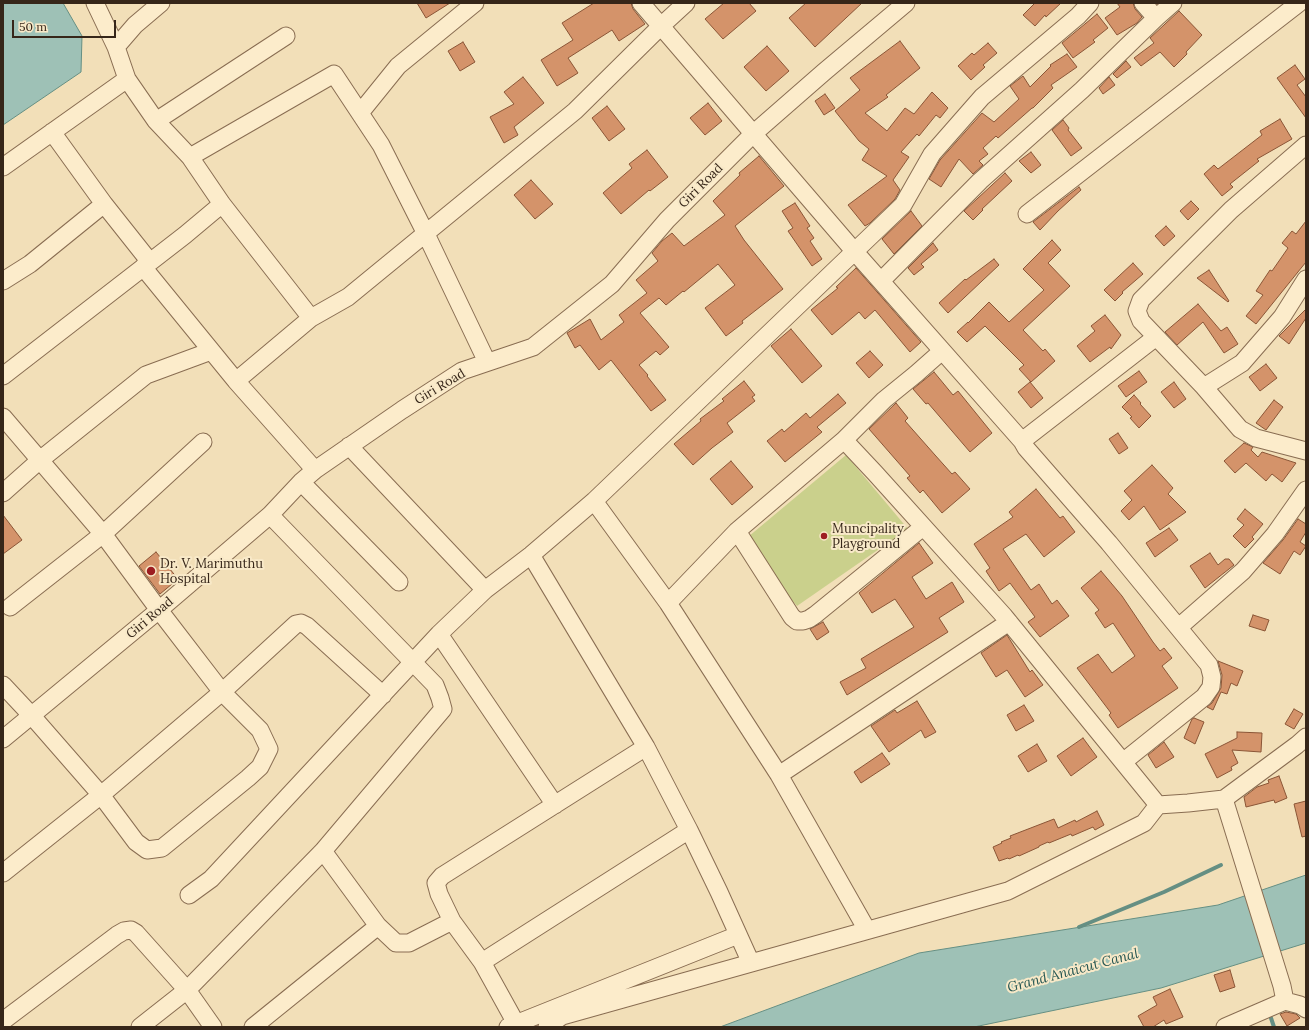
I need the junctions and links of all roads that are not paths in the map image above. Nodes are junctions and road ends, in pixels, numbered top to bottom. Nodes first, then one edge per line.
1 (95, 3) edge
2 (160, 3) edge
3 (474, 3) edge
4 (642, 3) edge
5 (686, 3) edge
6 (906, 3) edge
7 (1090, 3) edge
8 (1142, 3) edge
9 (1173, 3) edge
10 (1299, 3) edge
11 (1156, 18) junction
12 (661, 26) junction
13 (286, 36) dead end
14 (116, 46) junction
15 (128, 79) junction
16 (360, 113) junction
17 (156, 121) junction
18 (52, 132) junction
19 (754, 134) junction
20 (1306, 145) edge
21 (190, 157) junction
22 (3, 167) edge
23 (104, 204) junction
24 (222, 204) junction
25 (1027, 214) dead end
26 (426, 234) junction
27 (856, 252) junction
28 (146, 264) junction
29 (1306, 279) edge
30 (3, 281) edge
31 (881, 281) junction
32 (311, 318) junction
33 (1156, 337) junction
34 (211, 351) junction
35 (942, 351) junction
36 (487, 362) junction
37 (3, 376) edge
38 (236, 381) junction
39 (1204, 387) junction
40 (3, 417) edge
41 (844, 440) junction
42 (1022, 441) junction
43 (203, 442) dead end
44 (349, 446) junction
45 (1306, 452) edge
46 (40, 460) junction
47 (315, 470) junction
48 (301, 482) junction
49 (1306, 490) edge
50 (3, 493) edge
51 (594, 501) junction
52 (270, 515) junction
53 (923, 527) junction
54 (736, 531) junction
55 (103, 534) junction
56 (531, 554) junction
57 (399, 582) dead end
58 (485, 590) junction
59 (668, 603) junction
60 (10, 607) dead end
61 (159, 610) junction
62 (1009, 622) junction
63 (1179, 627) junction
64 (439, 634) junction
65 (414, 662) junction
66 (3, 685) edge
67 (222, 692) junction
68 (383, 695) junction
69 (32, 716) junction
70 (1306, 737) edge
71 (3, 740) edge
72 (646, 747) junction
73 (1123, 762) junction
74 (779, 775) junction
75 (101, 796) junction
76 (1224, 799) junction
77 (555, 804) junction
78 (1158, 805) junction
79 (689, 830) junction
80 (323, 851) junction
81 (3, 873) edge
82 (189, 895) dead end
83 (452, 921) junction
84 (378, 926) junction
85 (867, 930) junction
86 (738, 935) junction
87 (482, 962) junction
88 (750, 963) junction
89 (187, 990) junction
90 (1284, 994) junction
91 (1306, 1009) edge
92 (3, 1021) edge
93 (514, 1026) edge
94 (140, 1027) edge
95 (213, 1027) edge
96 (252, 1027) edge
97 (547, 1027) edge
98 (1224, 1027) edge

1 - 14 street
2 - 14 street
3 - 16 street
4 - 12 street
5 - 12 street
6 - 19 street, Giri Road
7 - 27 street
8 - 11 street
9 - 11 street
10 - 25 street
11 - 31 street
12 - 19 street
12 - 26 street
13 - 17 street
14 - 15 street
15 - 17 street
15 - 18 street
16 - 21 street
16 - 26 street
17 - 21 street
18 - 22 street
18 - 23 street
19 - 27 street
19 - 36 street, Giri Road
20 - 33 street
21 - 24 street
23 - 28 street
23 - 30 street
24 - 28 street
24 - 32 street
26 - 32 street
26 - 36 street
27 - 31 street
27 - 51 street
28 - 34 street
28 - 37 street
29 - 39 street
31 - 35 street
32 - 38 street
33 - 39 street
33 - 42 street
34 - 38 street
34 - 46 street
35 - 41 street
35 - 42 street
36 - 44 street, Giri Road
38 - 47 street
39 - 45 street
40 - 46 street
41 - 53 street
41 - 54 street
42 - 63 street
43 - 55 street
44 - 47 street, Giri Road
44 - 58 street
46 - 50 street
46 - 55 street
47 - 48 street, Giri Road
48 - 52 street, Giri Road
48 - 57 street
49 - 63 street
51 - 56 street
51 - 59 street
52 - 61 street, Giri Road
52 - 65 street
53 - 54 street
53 - 62 street
54 - 59 street
55 - 60 street
55 - 61 street
56 - 58 street
56 - 72 street
58 - 64 street
59 - 74 street
61 - 67 street
61 - 69 street, Giri Road
62 - 73 street
62 - 74 street
63 - 73 street
64 - 65 street
64 - 77 street
65 - 68 street
65 - 80 street
66 - 69 street
67 - 68 street
67 - 75 street
67 - 75 street
68 - 82 street
69 - 71 street, Giri Road
69 - 75 street
70 - 76 street
72 - 77 street
72 - 79 street
73 - 78 street
74 - 85 street
75 - 81 street
76 - 78 street
76 - 90 street
77 - 83 street
78 - 85 street
79 - 86 street
79 - 87 street
80 - 84 street
80 - 89 street
83 - 84 street
83 - 87 street
84 - 96 street
85 - 88 street
86 - 88 street
86 - 93 street
87 - 93 street
88 - 97 street
89 - 92 street
89 - 94 street
89 - 95 street
90 - 91 street
90 - 98 street

